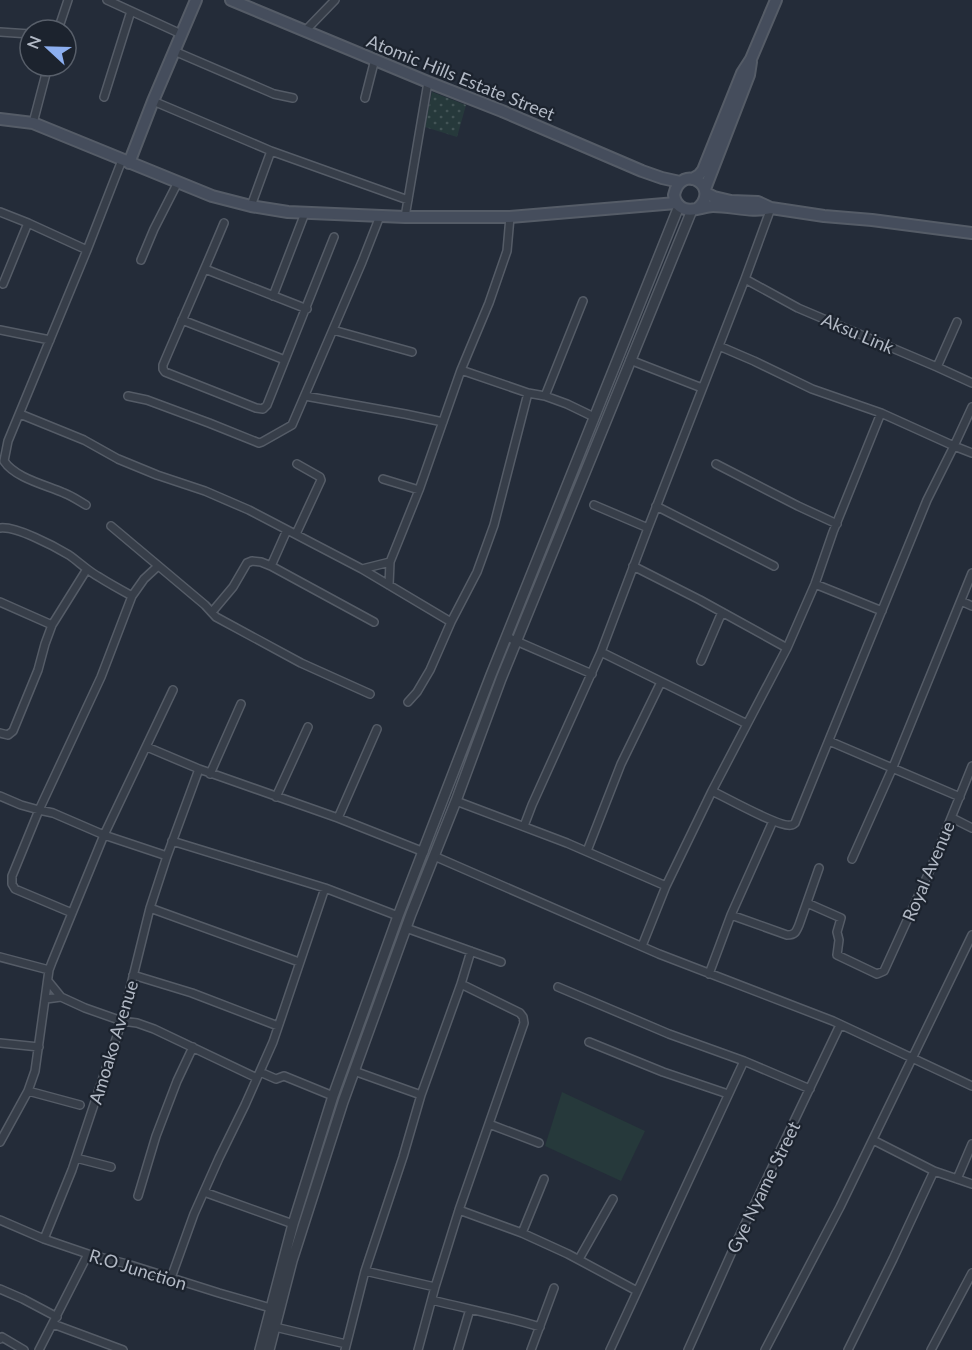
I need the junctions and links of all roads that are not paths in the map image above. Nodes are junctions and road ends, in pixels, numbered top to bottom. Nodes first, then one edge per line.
1 (68, 0) edge
2 (107, 0) edge
3 (196, 0) edge
4 (231, 0) edge
5 (335, 0) edge
6 (776, 0) edge
7 (131, 11) junction
8 (62, 18) edge
9 (306, 30) junction
10 (0, 32) edge
11 (18, 33) edge
12 (181, 34) junction
13 (174, 51) junction
14 (375, 59) junction
15 (752, 59) junction
16 (45, 78) edge
17 (428, 82) junction
18 (104, 97) dead end
19 (293, 98) dead end
20 (365, 98) dead end
21 (153, 101) junction
22 (0, 119) edge
23 (33, 123) junction
24 (271, 151) junction
25 (126, 161) junction
26 (692, 179) junction
27 (178, 182) junction
28 (680, 182) junction
29 (705, 191) junction
30 (408, 200) junction
31 (677, 204) junction
32 (251, 206) junction
33 (771, 208) junction
34 (694, 209) junction
35 (0, 212) edge
36 (305, 213) junction
37 (380, 216) junction
38 (405, 217) junction
39 (510, 217) junction
40 (28, 223) junction
41 (224, 224) dead end
42 (972, 233) edge
43 (334, 237) dead end
44 (87, 249) junction
45 (141, 260) dead end
46 (205, 269) junction
47 (746, 279) junction
48 (3, 284) dead end
49 (273, 296) junction
50 (583, 301) dead end
51 (307, 309) junction
52 (182, 320) junction
53 (957, 322) dead end
54 (0, 330) edge
55 (333, 330) junction
56 (50, 340) junction
57 (718, 346) junction
58 (412, 352) dead end
59 (285, 360) junction
60 (630, 360) junction
61 (937, 367) junction
62 (461, 370) junction
63 (972, 383) edge
64 (702, 388) junction
65 (528, 393) junction
66 (128, 396) dead end
67 (305, 396) junction
68 (545, 396) junction
69 (972, 407) edge
70 (881, 413) junction
71 (20, 414) junction
72 (594, 417) junction
73 (443, 422) junction
74 (954, 446) junction
75 (972, 453) edge
76 (297, 464) dead end
77 (716, 464) dead end
78 (383, 479) dead end
79 (419, 490) junction
80 (86, 505) dead end
81 (594, 505) dead end
82 (656, 506) junction
83 (837, 524) junction
84 (111, 526) dead end
85 (0, 528) edge
86 (648, 528) junction
87 (287, 530) junction
88 (296, 534) junction
89 (390, 562) junction
90 (158, 566) junction
91 (271, 566) junction
92 (633, 566) junction
93 (774, 566) dead end
94 (87, 569) junction
95 (362, 569) junction
96 (972, 573) edge
97 (815, 584) junction
98 (389, 585) junction
99 (132, 596) junction
100 (961, 601) junction
101 (0, 602) edge
102 (972, 606) edge
103 (882, 611) junction
104 (212, 612) junction
105 (722, 612) junction
106 (374, 622) dead end
107 (451, 622) junction
108 (52, 625) junction
109 (507, 637) junction
110 (516, 641) junction
111 (787, 648) junction
112 (601, 652) junction
113 (701, 661) dead end
114 (592, 674) junction
115 (661, 681) junction
116 (173, 690) dead end
117 (370, 694) dead end
118 (408, 702) dead end
119 (240, 704) dead end
120 (747, 724) junction
121 (308, 727) dead end
122 (377, 729) dead end
123 (0, 733) edge
124 (829, 741) junction
125 (147, 747) junction
126 (972, 766) edge
127 (893, 767) junction
128 (199, 769) junction
129 (210, 774) junction
130 (712, 791) junction
131 (0, 796) edge
132 (276, 797) junction
133 (960, 797) junction
134 (456, 801) junction
135 (39, 810) junction
136 (338, 818) junction
137 (952, 818) junction
138 (772, 821) junction
139 (524, 826) junction
140 (972, 828) edge
141 (104, 835) junction
142 (172, 841) junction
143 (587, 851) junction
144 (424, 852) junction
145 (166, 856) junction
146 (434, 856) junction
147 (852, 859) dead end
148 (819, 868) dead end
149 (666, 886) junction
150 (325, 888) junction
151 (807, 903) junction
152 (150, 908) junction
153 (72, 913) junction
154 (731, 915) junction
155 (398, 916) junction
156 (406, 928) junction
157 (972, 935) edge
158 (642, 946) junction
159 (471, 951) junction
160 (0, 957) edge
161 (299, 962) junction
162 (501, 962) dead end
163 (49, 970) junction
164 (708, 974) junction
165 (133, 975) junction
166 (48, 981) junction
167 (461, 984) junction
168 (558, 987) dead end
169 (61, 997) junction
170 (46, 999) junction
171 (122, 1021) junction
172 (840, 1025) junction
173 (278, 1026) junction
174 (589, 1042) dead end
175 (0, 1043) edge
176 (39, 1047) junction
177 (194, 1047) junction
178 (912, 1059) junction
179 (744, 1061) junction
180 (354, 1071) junction
181 (259, 1075) junction
182 (972, 1086) edge
183 (810, 1089) junction
184 (28, 1091) junction
185 (728, 1094) junction
186 (421, 1095) junction
187 (333, 1096) junction
188 (80, 1105) dead end
189 (489, 1124) junction
190 (873, 1140) junction
191 (0, 1142) edge
192 (539, 1143) dead end
193 (972, 1144) edge
194 (76, 1158) junction
195 (111, 1167) dead end
196 (934, 1171) junction
197 (544, 1179) dead end
198 (957, 1179) junction
199 (972, 1184) edge
200 (204, 1192) junction
201 (138, 1196) dead end
202 (614, 1199) dead end
203 (459, 1210) junction
204 (0, 1220) edge
205 (293, 1224) junction
206 (522, 1233) junction
207 (44, 1239) junction
208 (88, 1254) junction
209 (579, 1259) junction
210 (365, 1271) junction
211 (972, 1273) edge
212 (171, 1278) junction
213 (435, 1287) junction
214 (554, 1288) dead end
215 (0, 1289) edge
216 (637, 1291) junction
217 (432, 1300) junction
218 (275, 1309) junction
219 (470, 1309) junction
220 (55, 1320) junction
221 (275, 1327) junction
222 (540, 1327) junction
223 (1, 1337) edge
224 (346, 1347) edge
225 (24, 1350) edge
226 (39, 1350) edge
227 (123, 1350) edge
228 (260, 1350) edge
229 (269, 1350) edge
230 (418, 1350) edge
231 (458, 1350) edge
232 (531, 1350) edge
233 (610, 1350) edge
234 (688, 1350) edge
235 (765, 1350) edge
236 (848, 1350) edge
237 (931, 1350) edge

1 - 8 street
2 - 7 street
3 - 12 main road
4 - 9 main road, Atomic Hills Estate Street
5 - 9 street
6 - 15 main road
7 - 12 street
7 - 18 street
9 - 14 main road, Atomic Hills Estate Street
10 - 11 street
12 - 13 main road
13 - 19 street
13 - 21 main road
14 - 17 main road, Atomic Hills Estate Street
14 - 20 street
15 - 26 main road
15 - 29 main road
16 - 23 street
17 - 28 main road, Atomic Hills Estate Street
17 - 30 street
21 - 24 street
21 - 25 main road
22 - 23 main road
23 - 25 main road
24 - 30 street
24 - 32 street
25 - 27 main road
25 - 44 street
26 - 28 main road
26 - 29 main road
27 - 32 main road
27 - 45 street
28 - 31 main road
29 - 33 main road
29 - 34 main road
30 - 38 street
31 - 34 main road
31 - 39 main road
31 - 72 street
32 - 36 main road
33 - 34 main road
33 - 42 main road
33 - 47 street
34 - 60 street
35 - 40 street
36 - 37 main road
36 - 49 street
37 - 38 main road
37 - 55 street
38 - 39 main road
39 - 62 street
40 - 44 street
40 - 48 street
41 - 46 street
43 - 51 street
44 - 56 street
46 - 49 street
46 - 52 street
47 - 57 street
47 - 61 street, Aksu Link
49 - 51 street
50 - 68 street
51 - 59 street
52 - 59 street
52 - 59 street
53 - 61 street
54 - 56 street
55 - 58 street
55 - 67 street
56 - 71 street
57 - 64 street
57 - 70 street
60 - 64 street
60 - 110 street
61 - 63 street, Aksu Link
62 - 65 street
62 - 73 street
64 - 82 street
65 - 68 street
65 - 107 street
66 - 67 street
67 - 73 street
68 - 72 street
69 - 74 street
70 - 74 street
70 - 83 street
71 - 80 street
71 - 87 street
72 - 109 street
73 - 79 street
74 - 75 street
74 - 103 street
76 - 88 street
77 - 83 street
78 - 79 street
79 - 89 street
81 - 86 street
82 - 86 street
82 - 93 street
83 - 97 street
84 - 90 street
85 - 94 street
86 - 92 street
87 - 88 street
87 - 91 street
88 - 95 street
89 - 95 street
89 - 98 street
90 - 99 street
90 - 104 street
91 - 104 street
91 - 106 street
92 - 105 street
92 - 112 street
94 - 99 street
94 - 108 street
95 - 98 street
96 - 100 street
97 - 103 street
97 - 111 street
98 - 107 street
99 - 135 street
100 - 102 street
100 - 127 street
101 - 108 street
103 - 124 street
104 - 117 street
105 - 111 street
105 - 113 street
107 - 118 street
108 - 123 street
109 - 110 street
109 - 144 street
110 - 114 street
110 - 134 street
111 - 120 street
112 - 114 street
112 - 115 street
114 - 139 street
115 - 120 street
115 - 143 street
116 - 125 street
119 - 129 street
120 - 130 street
121 - 132 street
122 - 136 street
124 - 127 street
124 - 138 street
125 - 128 street
125 - 141 street
126 - 133 street, Royal Avenue
127 - 133 street
127 - 147 street
128 - 129 street
128 - 142 street, Amoako Avenue
129 - 132 street
130 - 138 street
130 - 149 street
131 - 135 street
132 - 136 street
133 - 137 street, Royal Avenue
134 - 139 street
134 - 146 street
135 - 141 street
135 - 153 street
136 - 144 street
137 - 140 street
137 - 151 street, Royal Avenue
138 - 154 street
139 - 143 street
141 - 145 street
141 - 153 street
142 - 145 street, Amoako Avenue
142 - 150 street
143 - 149 street
144 - 155 street
145 - 152 street, Amoako Avenue
146 - 156 street
146 - 158 street
148 - 151 street
149 - 158 street
150 - 155 street
150 - 161 street
151 - 154 street
152 - 161 street
152 - 165 street, Amoako Avenue
153 - 163 street
154 - 164 street
155 - 187 street
156 - 159 street
156 - 180 street
157 - 178 street
158 - 164 street
159 - 162 street
159 - 167 street
160 - 163 street
161 - 173 street
163 - 166 street
164 - 172 street
165 - 171 street, Amoako Avenue
165 - 173 street
166 - 169 street
166 - 170 street
167 - 186 street
167 - 189 street
168 - 179 street
169 - 170 street
169 - 171 street
170 - 176 street
171 - 177 street
171 - 194 street, Amoako Avenue
172 - 178 street
172 - 183 street, Gye Nyame Street
173 - 181 street
174 - 185 street
175 - 176 street
176 - 184 street
177 - 181 street
177 - 201 street
178 - 182 street
178 - 190 street
179 - 183 street
179 - 185 street
180 - 186 street
180 - 218 street
181 - 187 street
181 - 200 street
183 - 234 street, Gye Nyame Street
184 - 188 street
184 - 191 street
185 - 216 street
186 - 210 street
187 - 205 street
189 - 192 street
189 - 203 street
190 - 196 street
190 - 235 street
193 - 198 street
194 - 195 street
194 - 207 street, Amoako Avenue
196 - 198 street
196 - 236 street
197 - 206 street
198 - 199 street
200 - 205 street
200 - 212 street
202 - 209 street
203 - 206 street
203 - 213 street
204 - 207 street, R.O Junction
205 - 218 street
206 - 209 street
207 - 208 street, R.O Junction
208 - 212 street, R.O Junction
208 - 220 street
209 - 216 street
210 - 213 street
210 - 224 street
211 - 237 street
212 - 218 street, R.O Junction
213 - 217 street
214 - 222 street
215 - 220 street
216 - 233 street
217 - 219 street
217 - 230 street
218 - 221 street
218 - 228 street
219 - 222 street
219 - 231 street
220 - 226 street
220 - 227 street
221 - 224 street
221 - 229 street
222 - 232 street
223 - 225 street

